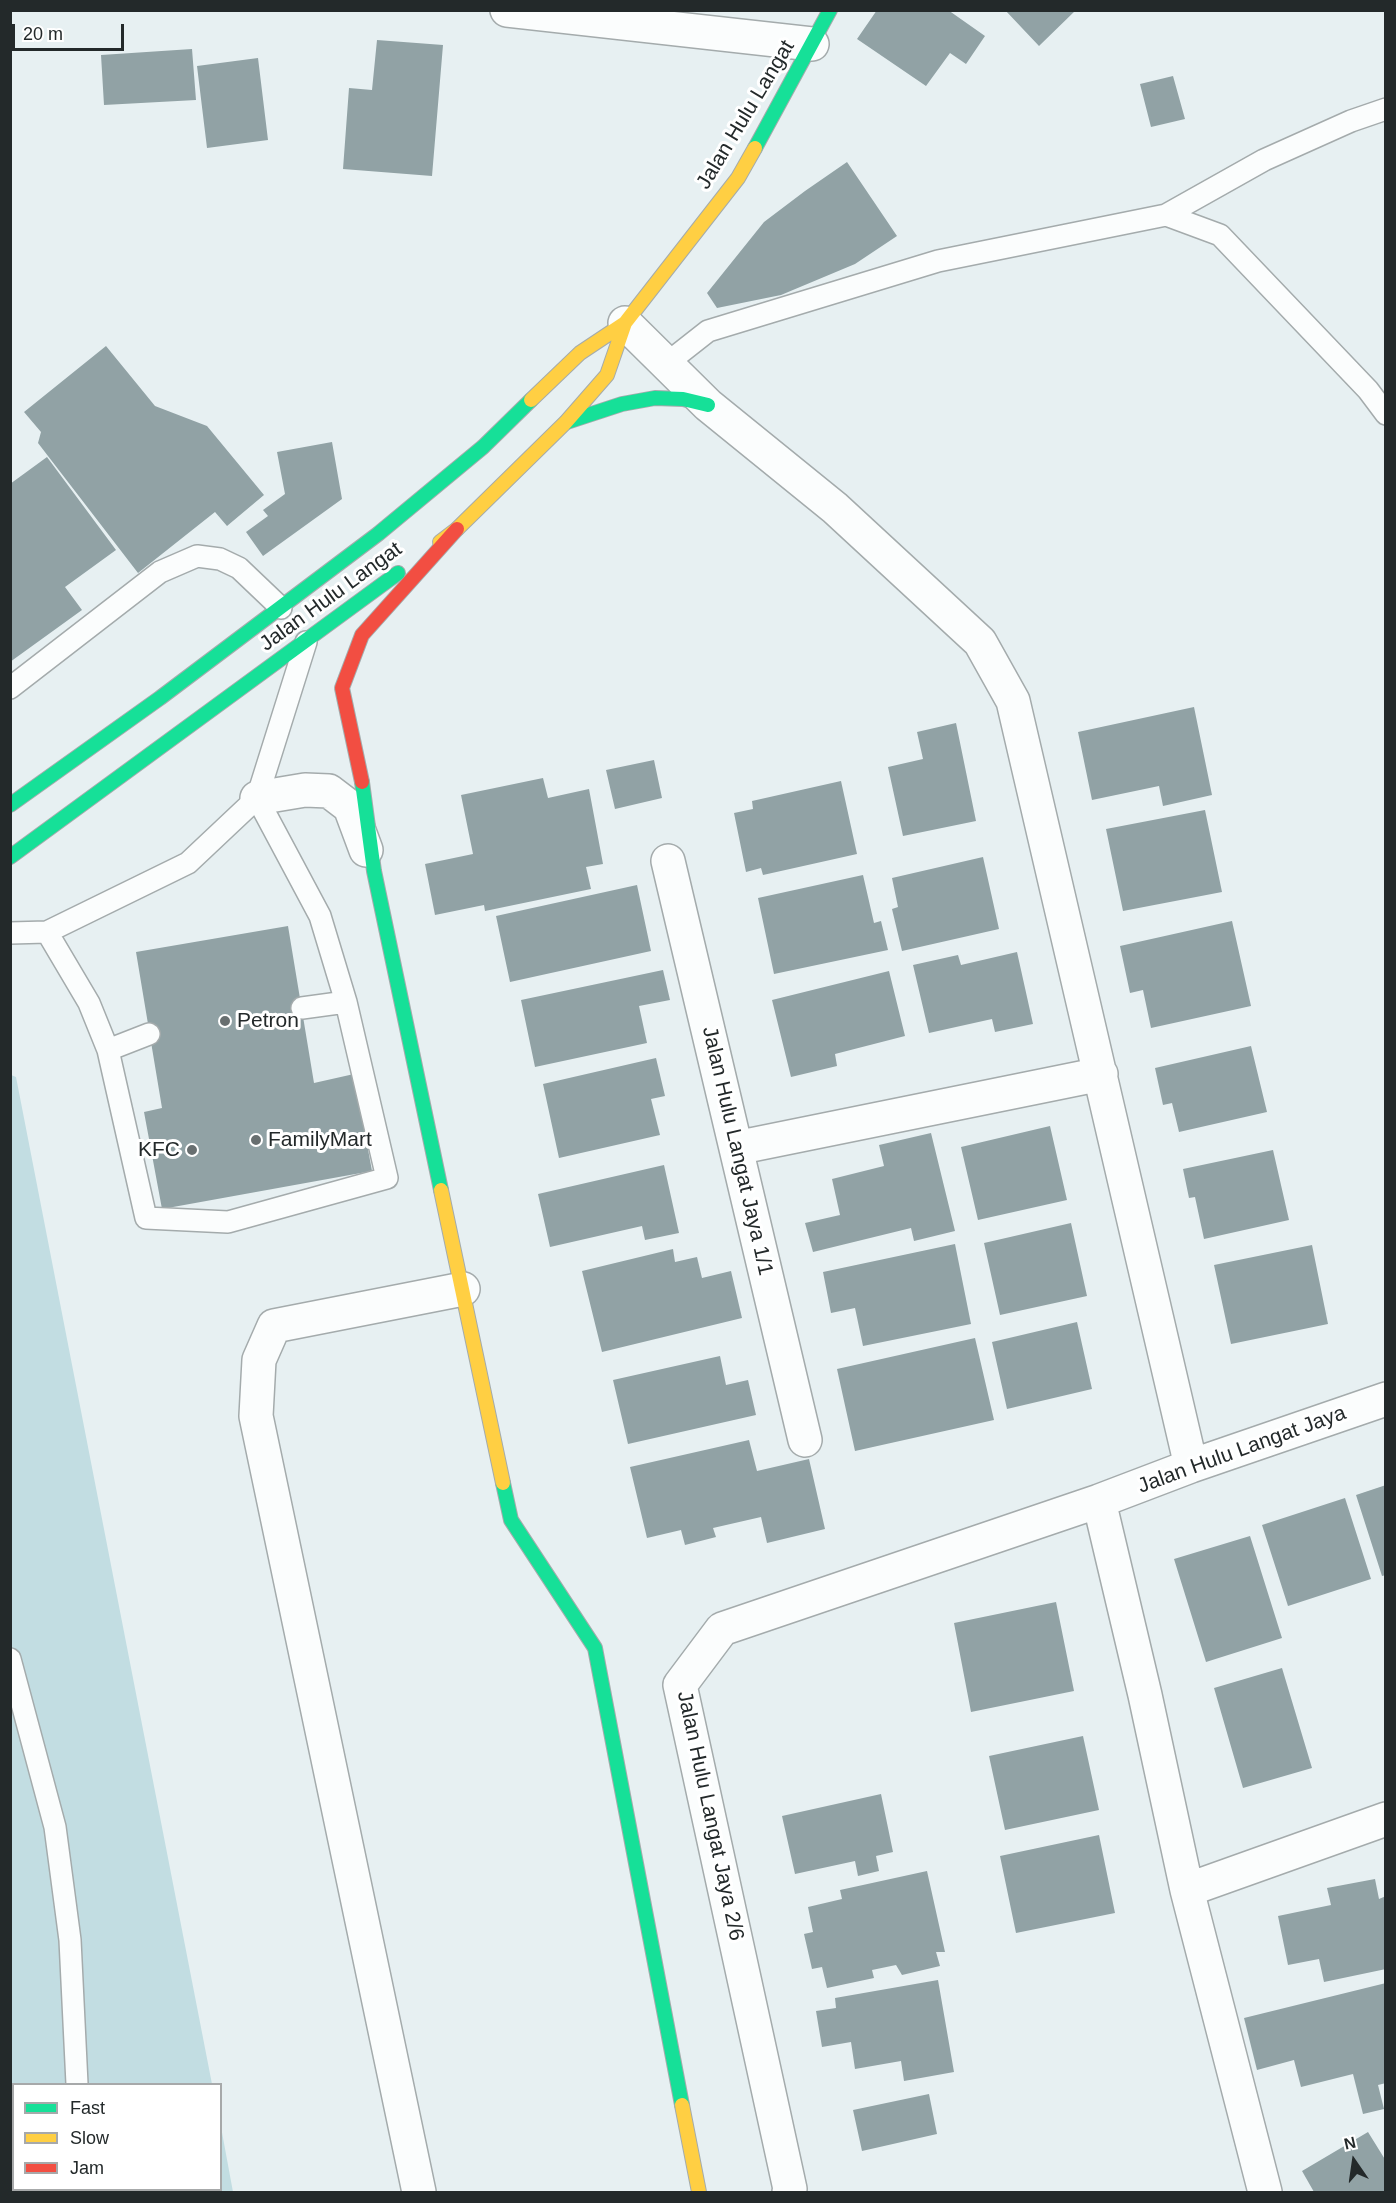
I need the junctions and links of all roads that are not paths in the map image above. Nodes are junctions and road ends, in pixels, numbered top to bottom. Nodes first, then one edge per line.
1 (507, 10) edge
2 (830, 10) edge
3 (812, 44) junction
4 (1386, 109) edge
5 (1166, 215) junction
6 (625, 323) junction
7 (666, 364) junction
8 (708, 405) junction
9 (1386, 414) edge
10 (566, 422) junction
11 (458, 529) junction
12 (281, 608) junction
13 (306, 642) junction
14 (10, 688) edge
15 (256, 798) junction
16 (10, 805) edge
17 (10, 856) edge
18 (668, 861) dead end
19 (374, 871) junction
20 (47, 932) junction
21 (10, 933) edge
22 (346, 1002) junction
23 (302, 1008) dead end
24 (149, 1034) dead end
25 (108, 1050) junction
26 (1101, 1074) junction
27 (736, 1148) junction
28 (463, 1289) junction
29 (1386, 1399) edge
30 (805, 1440) dead end
31 (1191, 1466) junction
32 (1099, 1502) junction
33 (10, 1659) edge
34 (1386, 1820) edge
35 (1187, 1890) junction
36 (77, 2083) edge
37 (419, 2193) edge
38 (699, 2193) edge
39 (789, 2193) edge
40 (1265, 2193) edge

1 - 3 street
2 - 3 main road, Jalan Hulu Langat
3 - 6 main road, Jalan Hulu Langat
4 - 5 lane
5 - 7 lane
5 - 9 lane
6 - 7 street
6 - 10 main road, Jalan Hulu Langat
6 - 12 main road, Jalan Hulu Langat
7 - 8 street
8 - 10 main road
8 - 26 street
10 - 11 main road, Jalan Hulu Langat
11 - 13 main road, Jalan Hulu Langat
11 - 19 main road
12 - 14 lane
12 - 16 main road, Jalan Hulu Langat
13 - 15 lane
13 - 17 main road, Jalan Hulu Langat
15 - 19 street
15 - 20 lane
15 - 22 lane
18 - 27 street, Jalan Hulu Langat Jaya 1/1
19 - 28 main road
20 - 21 lane
20 - 25 lane
22 - 23 lane
22 - 25 lane
24 - 25 lane
26 - 27 street
26 - 31 street
27 - 30 street, Jalan Hulu Langat Jaya 1/1
28 - 37 street
28 - 38 main road
29 - 31 street, Jalan Hulu Langat Jaya
31 - 32 street, Jalan Hulu Langat Jaya
32 - 35 street
32 - 39 street, Jalan Hulu Langat Jaya 2/6
33 - 36 lane
34 - 35 street
35 - 40 street

